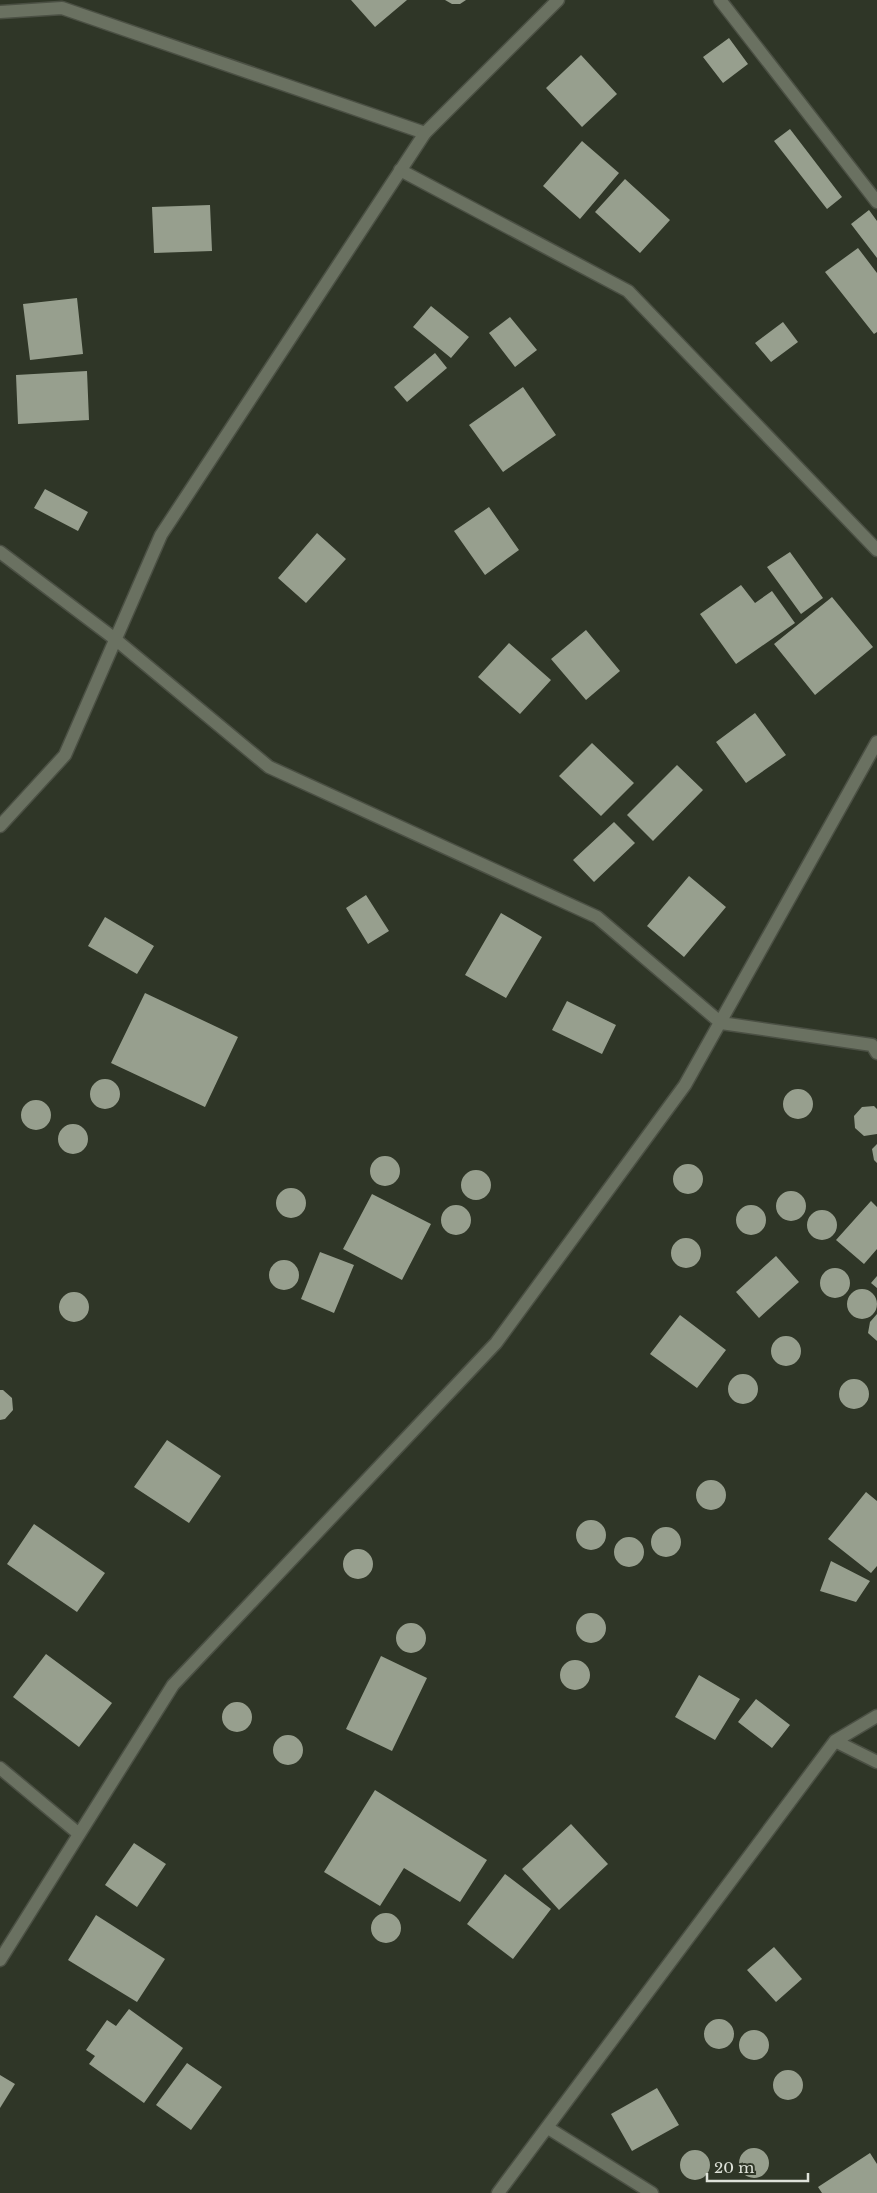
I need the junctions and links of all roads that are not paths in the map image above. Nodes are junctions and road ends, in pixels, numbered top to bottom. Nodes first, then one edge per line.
1 (558, 0) edge
2 (720, 0) edge
3 (0, 12) edge
4 (425, 133) junction
5 (400, 170) junction
6 (877, 202) edge
7 (877, 550) edge
8 (0, 552) edge
9 (115, 639) junction
10 (877, 742) edge
11 (0, 826) edge
12 (721, 1023) junction
13 (877, 1053) edge
14 (877, 1716) edge
15 (835, 1741) junction
16 (877, 1762) edge
17 (0, 1768) edge
18 (79, 1834) junction
19 (0, 1960) edge
20 (548, 2128) junction
21 (498, 2193) edge
22 (652, 2193) edge

1 - 4 street
2 - 6 street
3 - 4 street
4 - 5 street
5 - 7 street
5 - 9 street
8 - 9 street
9 - 11 street
9 - 12 street
10 - 12 street
12 - 13 street
12 - 18 street
14 - 15 street
15 - 16 street
15 - 20 street
17 - 18 street
18 - 19 street
20 - 21 street
20 - 22 street

